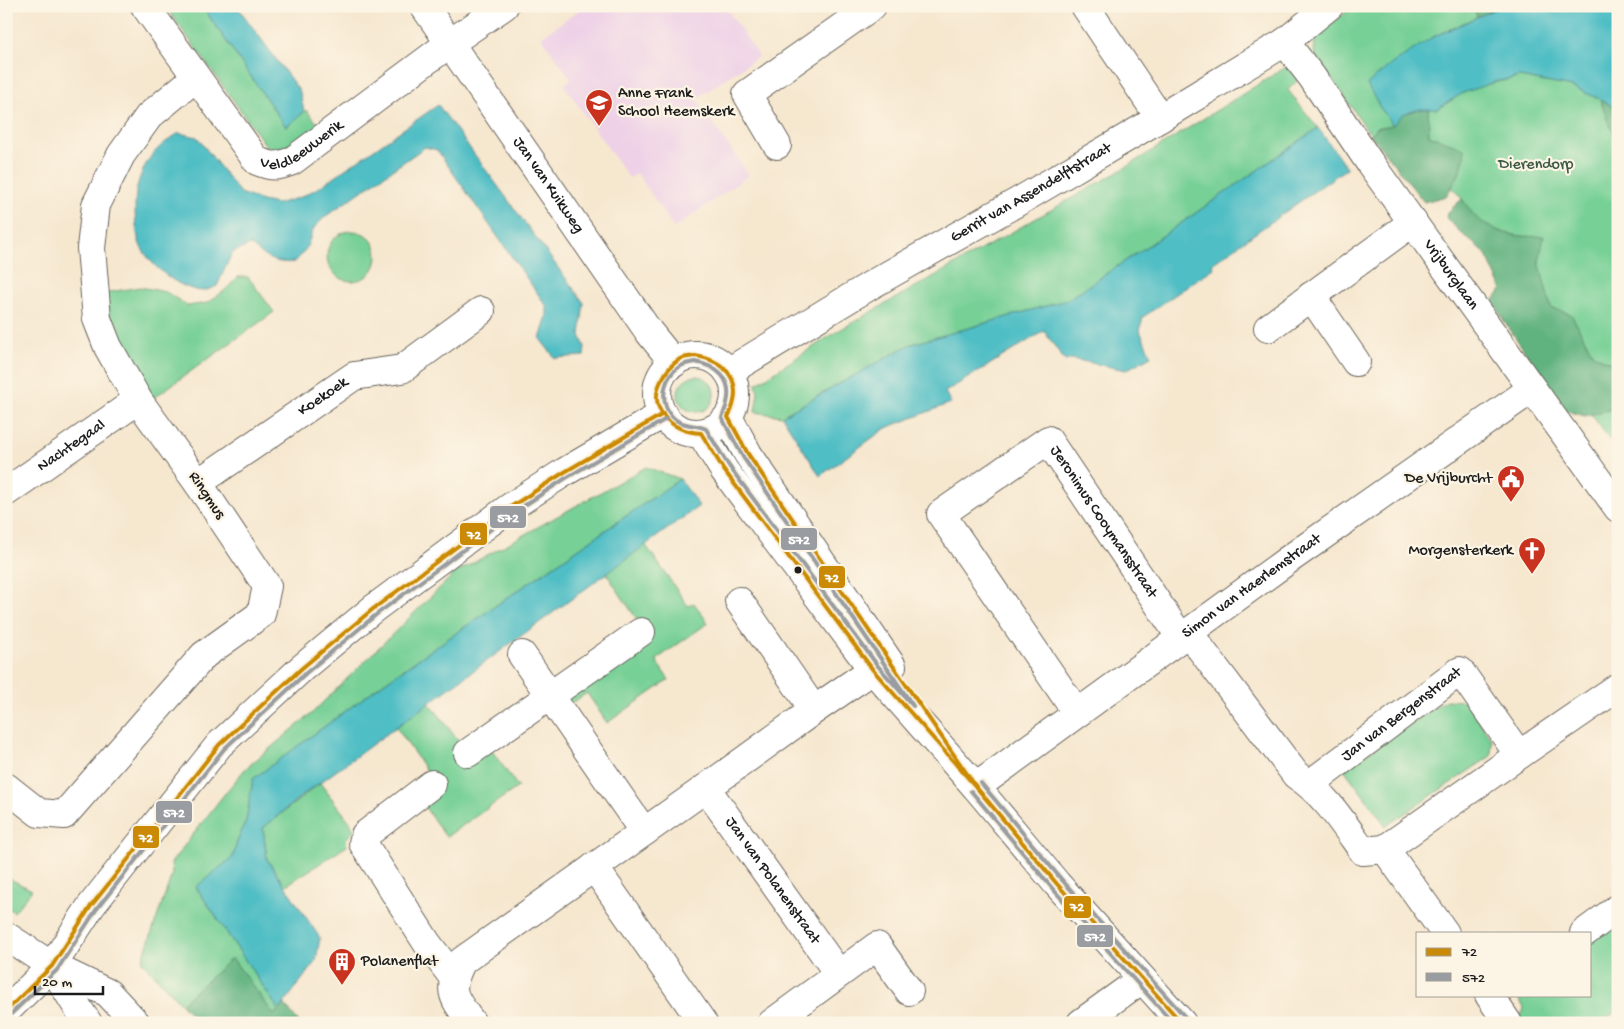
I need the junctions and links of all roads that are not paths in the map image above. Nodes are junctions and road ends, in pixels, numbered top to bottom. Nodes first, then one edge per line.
1 (145, 6) edge
2 (424, 6) edge
3 (504, 6) edge
4 (872, 6) edge
5 (1085, 6) edge
6 (1329, 6) edge
7 (1284, 42) junction
8 (450, 43) junction
9 (195, 78) junction
10 (1160, 118) junction
11 (777, 145) dead end
12 (1413, 222) junction
13 (1311, 296) junction
14 (481, 311) dead end
15 (1268, 328) dead end
16 (1356, 362) dead end
17 (674, 363) junction
18 (728, 372) junction
19 (1532, 390) junction
20 (138, 400) junction
21 (663, 414) junction
22 (728, 417) junction
23 (702, 433) junction
24 (198, 483) junction
25 (6, 492) edge
26 (1618, 508) edge
27 (739, 600) dead end
28 (642, 632) dead end
29 (1185, 635) junction
30 (522, 655) dead end
31 (881, 665) junction
32 (1618, 687) edge
33 (550, 696) junction
34 (814, 710) junction
35 (1077, 713) junction
36 (468, 754) dead end
37 (1518, 755) junction
38 (432, 784) dead end
39 (1310, 784) junction
40 (6, 787) edge
41 (976, 787) junction
42 (706, 788) junction
43 (644, 832) junction
44 (1385, 849) junction
45 (594, 867) junction
46 (1618, 908) edge
47 (1444, 932) edge
48 (1585, 932) edge
49 (6, 936) edge
50 (52, 966) junction
51 (838, 973) junction
52 (1142, 979) junction
53 (909, 991) dead end
54 (1494, 997) edge
55 (461, 1001) edge
56 (6, 1011) edge
57 (88, 1023) edge
58 (136, 1023) edge
59 (703, 1023) edge
60 (772, 1023) edge
61 (1081, 1023) edge
62 (1182, 1023) edge
63 (1508, 1023) edge

1 - 9 street, Veldleeuwerik
2 - 8 street, Jan van Kuikweg
3 - 8 street, Veldleeuwerik
4 - 11 street
5 - 10 street
6 - 7 street, Gerrit van Assendelftstraat
7 - 10 street, Gerrit van Assendelftstraat
7 - 12 street, Vrijburglaan
8 - 9 street, Veldleeuwerik
8 - 17 street, Jan van Kuikweg
9 - 20 street, Ringmus
10 - 18 street, Gerrit van Assendelftstraat
12 - 13 street
12 - 19 street, Vrijburglaan
13 - 15 street
13 - 16 street
14 - 24 street, Koekoek
17 - 18 street
17 - 21 street
18 - 22 street
19 - 26 street, Vrijburglaan
19 - 29 street, Simon van Haerlemstraat
20 - 24 street, Ringmus
20 - 25 street, Nachtegaal
21 - 23 street
21 - 50 street
22 - 23 street
22 - 31 street
23 - 31 street
24 - 40 street, Ringmus
27 - 34 street
28 - 33 street
29 - 35 street, Simon van Haerlemstraat
29 - 35 street, Jeronimus Cooymansstraat
29 - 39 street
30 - 33 street
31 - 34 street
31 - 41 street
32 - 37 street
33 - 36 street
33 - 43 street
34 - 42 street
35 - 41 street, Simon van Haerlemstraat
37 - 39 street, Jan van Bergenstraat
37 - 44 street
38 - 55 street
39 - 44 street
41 - 52 street
42 - 43 street
42 - 51 street, Jan van Polanenstraat
43 - 45 street
44 - 47 street
45 - 55 street
45 - 59 street
46 - 48 street
49 - 50 street
50 - 56 street
50 - 57 street
50 - 58 street
51 - 53 street
51 - 60 street
52 - 61 street
52 - 62 street
54 - 63 street

